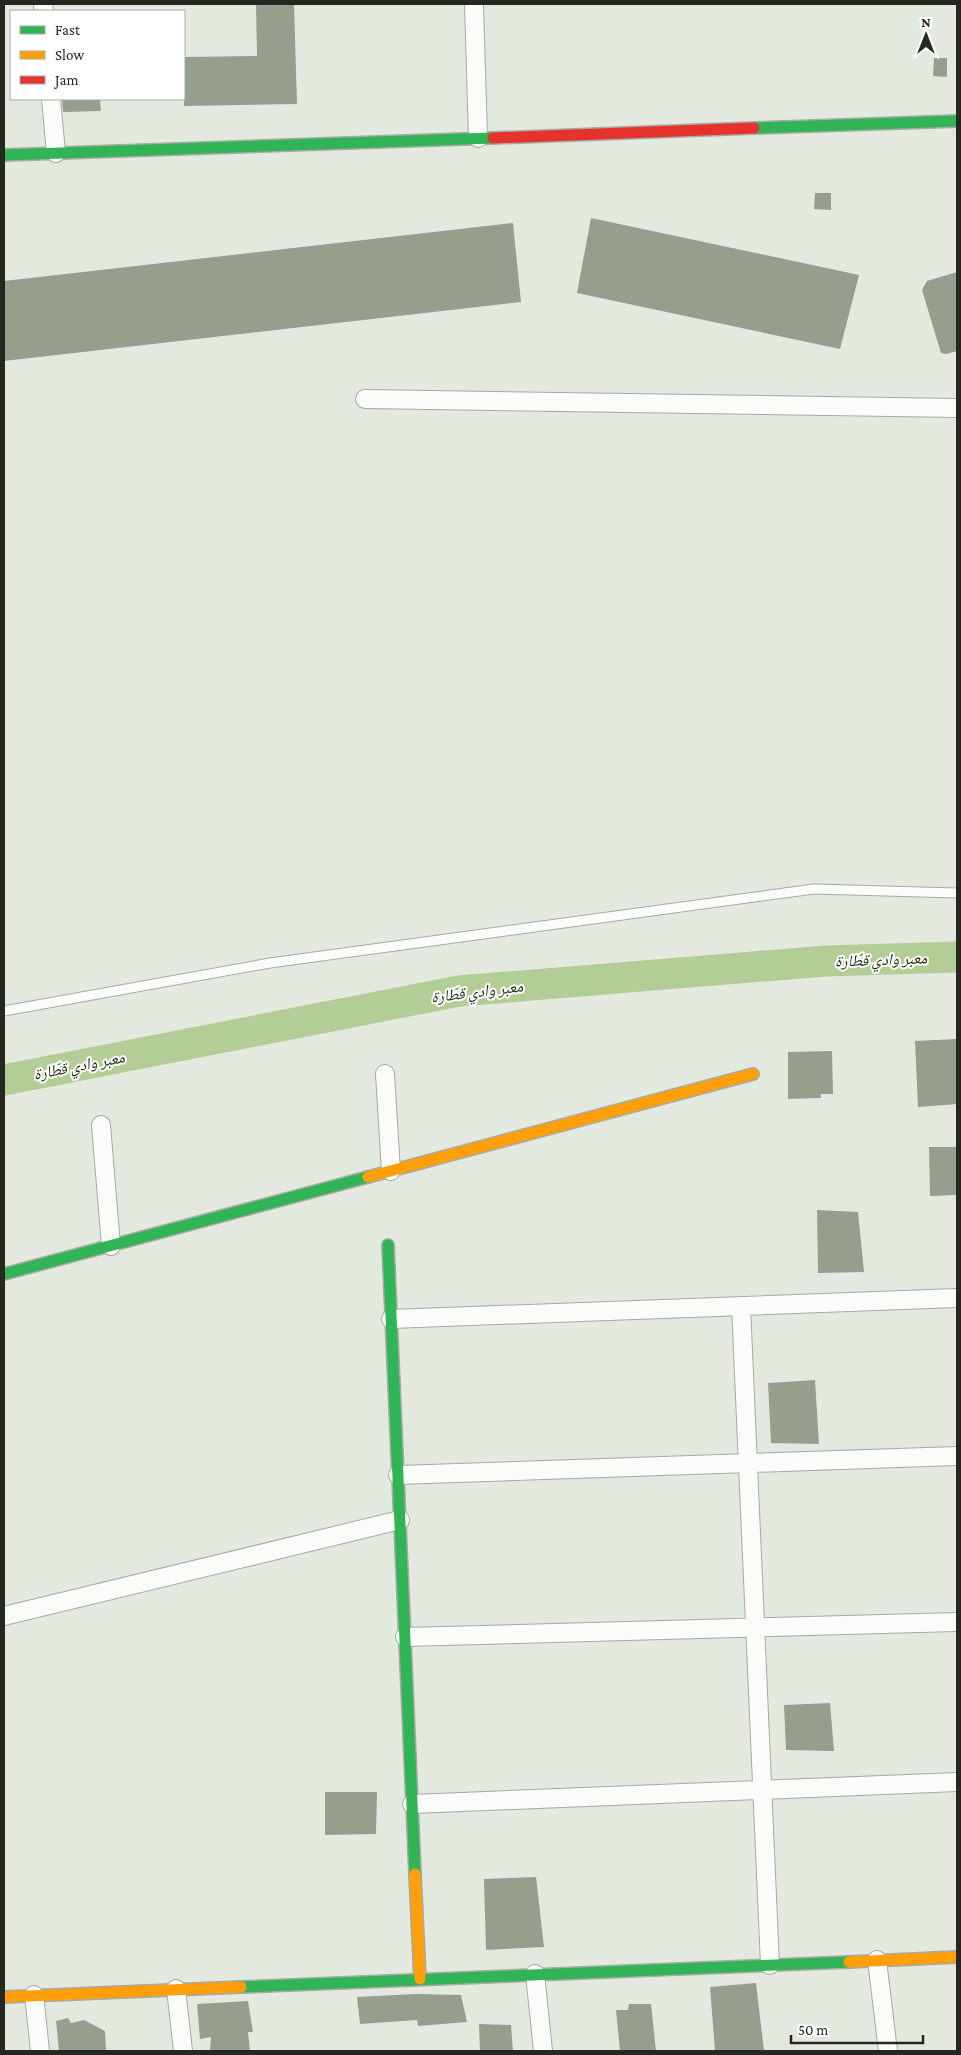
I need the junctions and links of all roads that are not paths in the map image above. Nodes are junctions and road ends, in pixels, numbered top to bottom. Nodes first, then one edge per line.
1 (474, 4) edge
2 (51, 100) edge
3 (957, 121) edge
4 (478, 138) junction
5 (56, 153) junction
6 (4, 155) edge
7 (365, 399) dead end
8 (957, 408) edge
9 (957, 893) edge
10 (4, 1011) edge
11 (385, 1074) dead end
12 (753, 1074) dead end
13 (101, 1125) dead end
14 (391, 1171) junction
15 (388, 1245) dead end
16 (111, 1246) junction
17 (4, 1274) edge
18 (957, 1298) edge
19 (741, 1306) junction
20 (391, 1319) junction
21 (957, 1456) edge
22 (748, 1463) junction
23 (398, 1475) junction
24 (400, 1520) junction
25 (4, 1616) edge
26 (957, 1622) edge
27 (755, 1627) junction
28 (405, 1637) junction
29 (957, 1782) edge
30 (762, 1790) junction
31 (412, 1804) junction
32 (957, 1957) edge
33 (877, 1960) junction
34 (770, 1965) junction
35 (535, 1974) junction
36 (420, 1979) junction
37 (176, 1990) junction
38 (34, 1995) junction
39 (4, 1997) edge
40 (40, 2051) edge
41 (184, 2051) edge
42 (543, 2051) edge
43 (888, 2051) edge

1 - 4 street
2 - 5 street
3 - 4 street
4 - 5 street
5 - 6 street
7 - 8 street
9 - 10 lane
11 - 14 street
12 - 14 street
13 - 16 street
14 - 16 street
15 - 20 street
16 - 17 street
18 - 19 street
19 - 20 street
19 - 22 street
20 - 23 street
21 - 22 street
22 - 23 street
22 - 27 street
23 - 24 street
24 - 25 street
24 - 28 street
26 - 27 street
27 - 28 street
27 - 30 street
28 - 31 street
29 - 30 street
30 - 31 street
30 - 34 street
31 - 36 street
32 - 33 street
33 - 34 street
33 - 43 street
34 - 35 street
35 - 36 street
35 - 42 street
36 - 37 street
37 - 38 street
37 - 41 street
38 - 39 street
38 - 40 street

